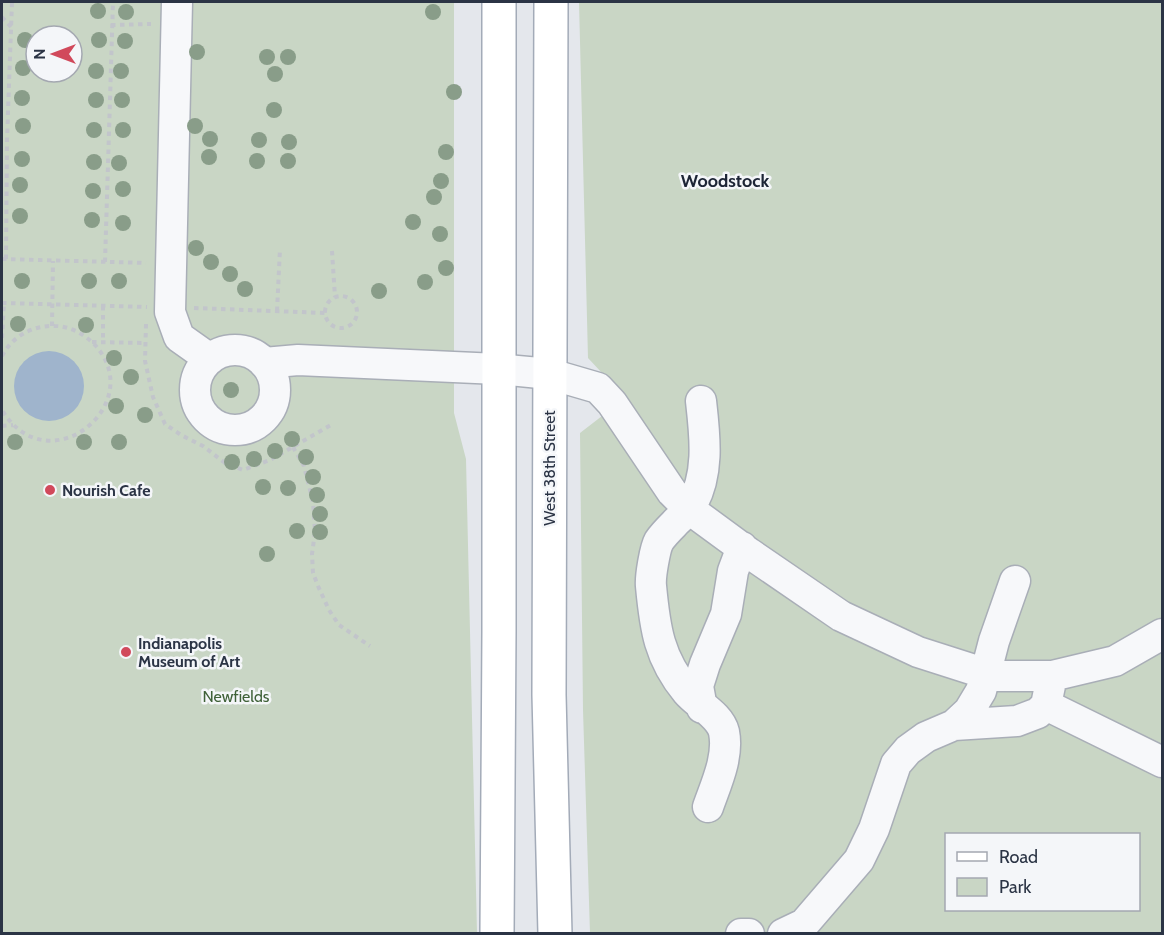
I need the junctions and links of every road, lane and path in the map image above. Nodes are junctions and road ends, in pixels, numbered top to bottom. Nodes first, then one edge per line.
1 (12, 2) edge
2 (112, 2) edge
3 (177, 2) edge
4 (499, 2) edge
5 (551, 2) edge
6 (2, 17) edge
7 (152, 24) dead end
8 (111, 25) junction
9 (12, 27) junction
10 (280, 249) dead end
11 (333, 251) dead end
12 (4, 259) edge
13 (53, 260) junction
14 (105, 262) junction
15 (146, 263) dead end
16 (335, 297) junction
17 (4, 303) dead end
18 (103, 306) dead end
19 (277, 311) dead end
20 (52, 326) junction
21 (2, 338) edge
22 (16, 339) junction
23 (92, 342) junction
24 (103, 342) junction
25 (145, 343) dead end
26 (2, 356) edge
27 (210, 359) junction
28 (264, 363) junction
29 (498, 369) junction
30 (550, 374) junction
31 (701, 401) dead end
32 (2, 410) edge
33 (13, 425) junction
34 (2, 426) edge
35 (293, 447) dead end
36 (689, 509) junction
37 (742, 547) junction
38 (1015, 581) dead end
39 (1162, 634) edge
40 (370, 646) dead end
41 (985, 673) junction
42 (1052, 676) junction
43 (1046, 705) junction
44 (702, 708) junction
45 (954, 725) junction
46 (1162, 762) edge
47 (708, 807) dead end
48 (496, 898) junction
49 (556, 927) edge
50 (797, 930) edge
51 (492, 933) edge
52 (497, 933) edge
53 (741, 933) edge
54 (749, 933) edge

1 - 9 path
2 - 8 path
3 - 27 lane
4 - 29 main road
5 - 30 main road, West 38th Street
6 - 9 path
7 - 8 path
8 - 14 path
9 - 12 path
10 - 19 path
11 - 16 path
12 - 13 path
13 - 14 path
13 - 20 path
14 - 15 path
16 - 16 path
17 - 21 path
18 - 24 path
20 - 22 path
20 - 23 path
21 - 22 path
22 - 26 path
23 - 24 path
23 - 33 path
24 - 25 path
27 - 28 lane
27 - 28 lane
28 - 29 lane
29 - 30 lane
29 - 48 main road
30 - 36 lane
30 - 49 main road, West 38th Street
31 - 36 lane
32 - 33 path
33 - 34 path
35 - 40 path
36 - 37 lane
36 - 44 lane
37 - 41 lane
37 - 44 lane
38 - 41 lane
39 - 42 lane
41 - 42 lane
41 - 45 lane
42 - 43 lane
43 - 45 lane
43 - 46 lane
44 - 47 lane
45 - 50 lane
48 - 51 main road
48 - 52 main road
53 - 54 lane

